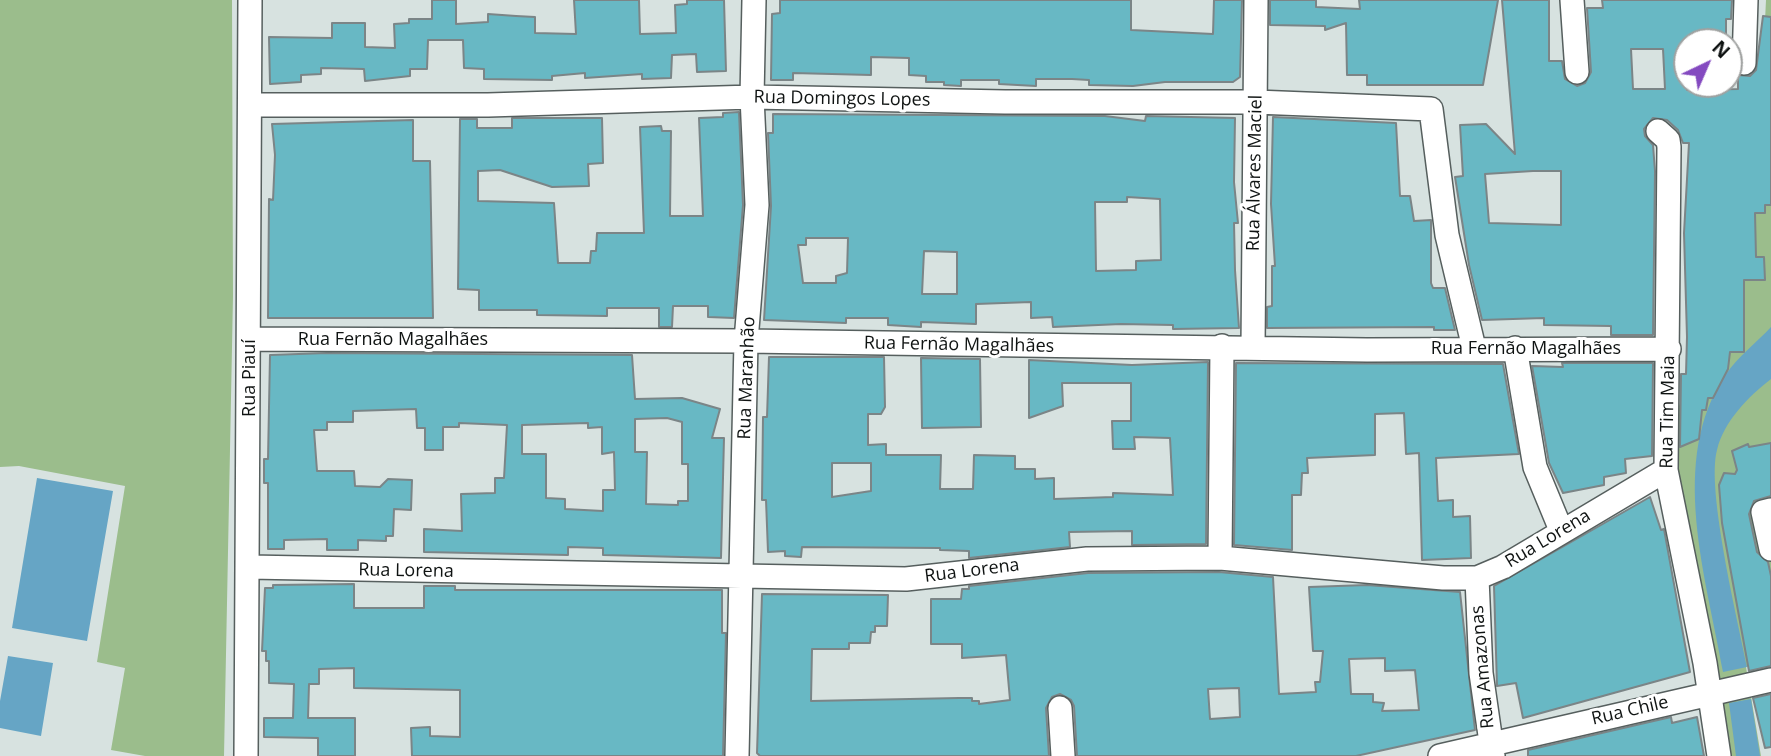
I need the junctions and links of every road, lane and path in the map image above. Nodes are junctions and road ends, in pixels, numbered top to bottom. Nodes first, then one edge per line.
1 (250, 0) edge
2 (754, 0) edge
3 (1256, 0) edge
4 (1572, 0) edge
5 (1746, 0) edge
6 (1744, 63) dead end
7 (1577, 72) dead end
8 (752, 97) junction
9 (1256, 102) junction
10 (252, 105) junction
11 (1663, 139) dead end
12 (250, 339) junction
13 (746, 341) junction
14 (1222, 346) junction
15 (1253, 346) junction
16 (1474, 348) junction
17 (1516, 348) junction
18 (1669, 349) junction
19 (1666, 470) junction
20 (1767, 511) edge
21 (1561, 530) junction
22 (1771, 549) edge
23 (1220, 558) junction
24 (249, 567) junction
25 (741, 577) junction
26 (1476, 578) junction
27 (1762, 682) edge
28 (1713, 692) junction
29 (1060, 708) dead end
30 (1491, 750) edge
31 (246, 756) edge
32 (737, 756) edge
33 (1063, 756) edge
34 (1440, 756) edge
35 (1719, 756) edge

1 - 10 street, Rua Piauí
2 - 8 street, Rua Maranhão
3 - 9 street, Rua Álvares Maciel
4 - 7 street
5 - 6 street
8 - 9 street, Rua Domingos Lopes
8 - 10 street, Rua Domingos Lopes
8 - 13 street, Rua Maranhão
9 - 15 street, Rua Álvares Maciel
9 - 16 street, Rua Domingos Lopes
10 - 12 street, Rua Piauí
11 - 18 street, Rua Tim Maia
12 - 13 street, Rua Fernão Magalhães
12 - 24 street, Rua Piauí
13 - 14 street, Rua Fernão Magalhães
13 - 25 street, Rua Maranhão
14 - 15 street, Rua Fernão Magalhães
14 - 23 street
15 - 16 street, Rua Fernão Magalhães
16 - 17 street, Rua Fernão Magalhães
17 - 18 street, Rua Fernão Magalhães
17 - 21 street
18 - 19 street, Rua Tim Maia
19 - 21 street, Rua Lorena
19 - 28 street, Rua Tim Maia
20 - 22 street
21 - 26 street, Rua Lorena
23 - 25 street, Rua Lorena
23 - 26 street, Rua Lorena
24 - 25 street, Rua Lorena
24 - 31 street, Rua Piauí
25 - 32 street, Rua Maranhão
26 - 30 street, Rua Amazonas
27 - 28 street, Rua Chile
28 - 30 street, Rua Chile
28 - 35 street, Rua Tim Maia
29 - 33 street
30 - 34 street, Rua Chile

